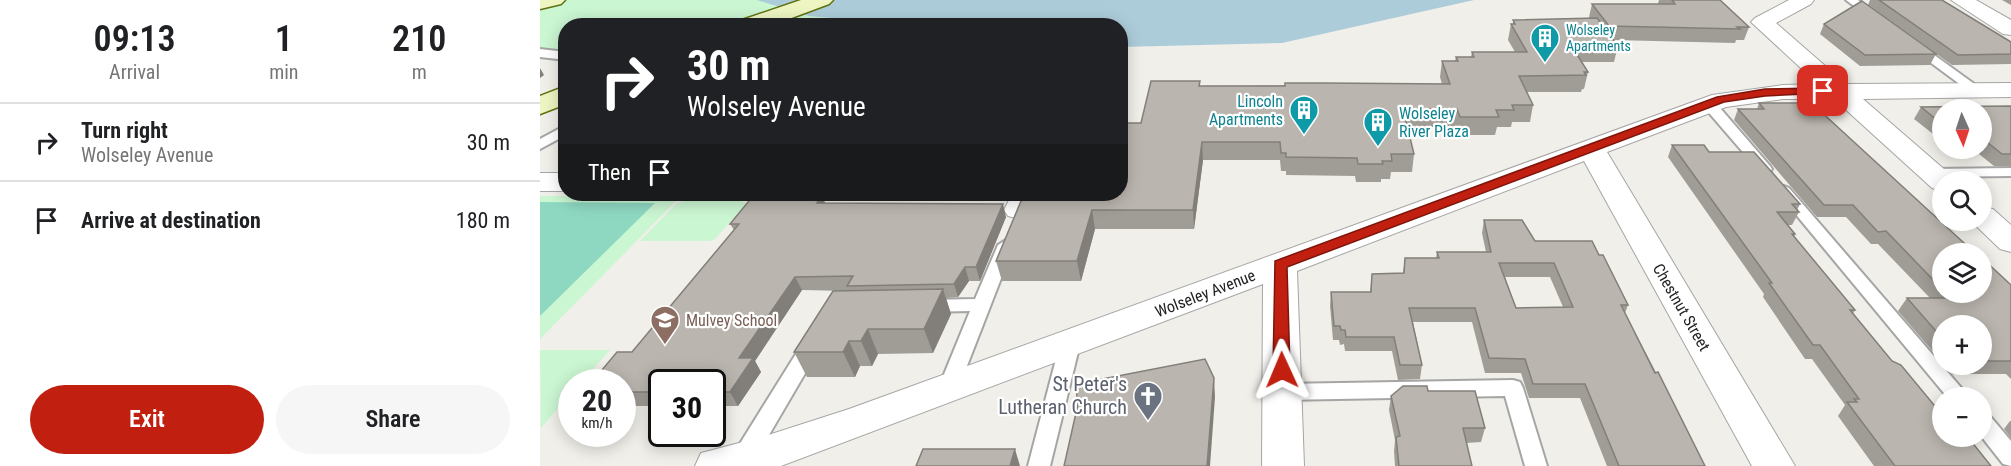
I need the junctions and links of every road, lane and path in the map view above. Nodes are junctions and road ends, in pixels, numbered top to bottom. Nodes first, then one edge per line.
1 (554, 0) edge
2 (822, 0) edge
3 (1804, 0) edge
4 (1851, 0) edge
5 (1961, 0) edge
6 (540, 3) edge
7 (770, 18) edge
8 (1889, 27) edge
9 (2011, 29) edge
10 (1908, 41) edge
11 (540, 53) edge
12 (558, 56) edge
13 (558, 59) edge
14 (540, 61) edge
15 (2011, 90) edge
16 (1839, 91) junction
17 (1978, 91) junction
18 (558, 98) edge
19 (1709, 104) junction
20 (540, 106) edge
21 (558, 134) edge
22 (540, 145) edge
23 (1591, 148) junction
24 (2011, 172) edge
25 (1932, 173) edge
26 (1992, 173) edge
27 (540, 182) edge
28 (558, 182) edge
29 (1023, 202) edge
30 (1992, 225) edge
31 (2011, 242) edge
32 (1280, 265) junction
33 (982, 305) junction
34 (902, 306) edge
35 (822, 327) edge
36 (1070, 344) junction
37 (1951, 387) edge
38 (948, 389) junction
39 (1282, 392) junction
40 (1992, 434) edge
41 (2011, 457) edge
42 (729, 463) edge
43 (1039, 466) edge
44 (1283, 466) edge
45 (1536, 466) edge
46 (1774, 466) edge

1 - 6 main road
2 - 7 main road
3 - 16 street
4 - 8 lane
5 - 9 street
10 - 17 lane
11 - 12 lane
13 - 14 lane
15 - 17 street, Wolseley Avenue
16 - 17 street, Wolseley Avenue
16 - 19 street, Wolseley Avenue
16 - 25 street
18 - 20 main road
19 - 23 street, Wolseley Avenue
19 - 37 lane
21 - 22 lane
23 - 32 street, Wolseley Avenue
23 - 46 street, Chestnut Street
24 - 26 lane
27 - 28 street
29 - 33 lane
30 - 31 street
32 - 36 street, Wolseley Avenue
32 - 39 street
33 - 34 lane
33 - 38 lane
35 - 42 lane
36 - 38 street, Wolseley Avenue
36 - 43 lane
38 - 42 street, Wolseley Avenue
39 - 44 street
39 - 45 lane
40 - 41 lane

